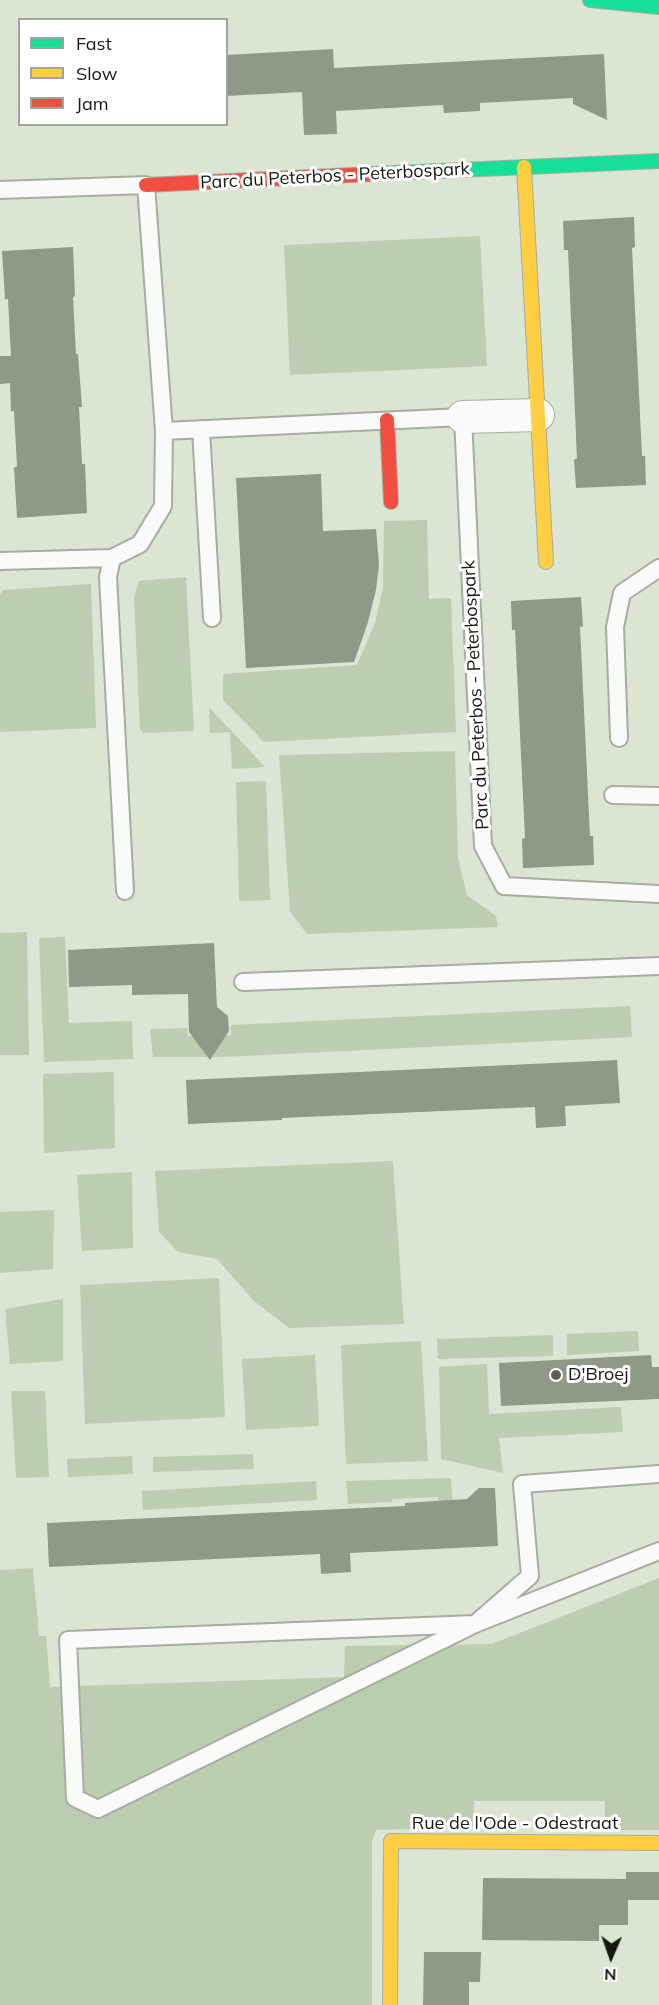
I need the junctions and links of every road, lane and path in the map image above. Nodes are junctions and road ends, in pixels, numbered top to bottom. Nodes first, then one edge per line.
1 (590, 0) edge
2 (659, 7) edge
3 (659, 161) edge
4 (524, 167) junction
5 (146, 185) junction
6 (0, 190) edge
7 (538, 415) junction
8 (463, 417) junction
9 (387, 420) junction
10 (201, 429) junction
11 (164, 431) junction
12 (391, 502) dead end
13 (111, 558) junction
14 (0, 561) edge
15 (546, 562) dead end
16 (659, 568) edge
17 (212, 618) dead end
18 (619, 738) dead end
19 (613, 795) dead end
20 (659, 796) edge
21 (125, 891) dead end
22 (659, 894) edge
23 (659, 966) edge
24 (243, 982) dead end
25 (659, 1474) edge
26 (659, 1551) edge
27 (475, 1624) junction
28 (659, 1843) edge
29 (390, 2005) edge

1 - 2 street
3 - 4 street, Parc du Peterbos - Peterbospark
4 - 5 street, Parc du Peterbos - Peterbospark
4 - 7 street
5 - 6 lane, Parc du Peterbos - Peterbospark
5 - 11 lane
7 - 8 street
7 - 15 street
8 - 9 lane
8 - 22 lane, Parc du Peterbos - Peterbospark
9 - 10 lane
9 - 12 street
10 - 11 lane
10 - 17 lane
11 - 13 lane
13 - 14 lane
13 - 21 lane
16 - 18 lane
19 - 20 lane
23 - 24 lane
25 - 27 lane
26 - 27 lane
27 - 27 lane
28 - 29 street, Rue de l'Ode - Odestraat

